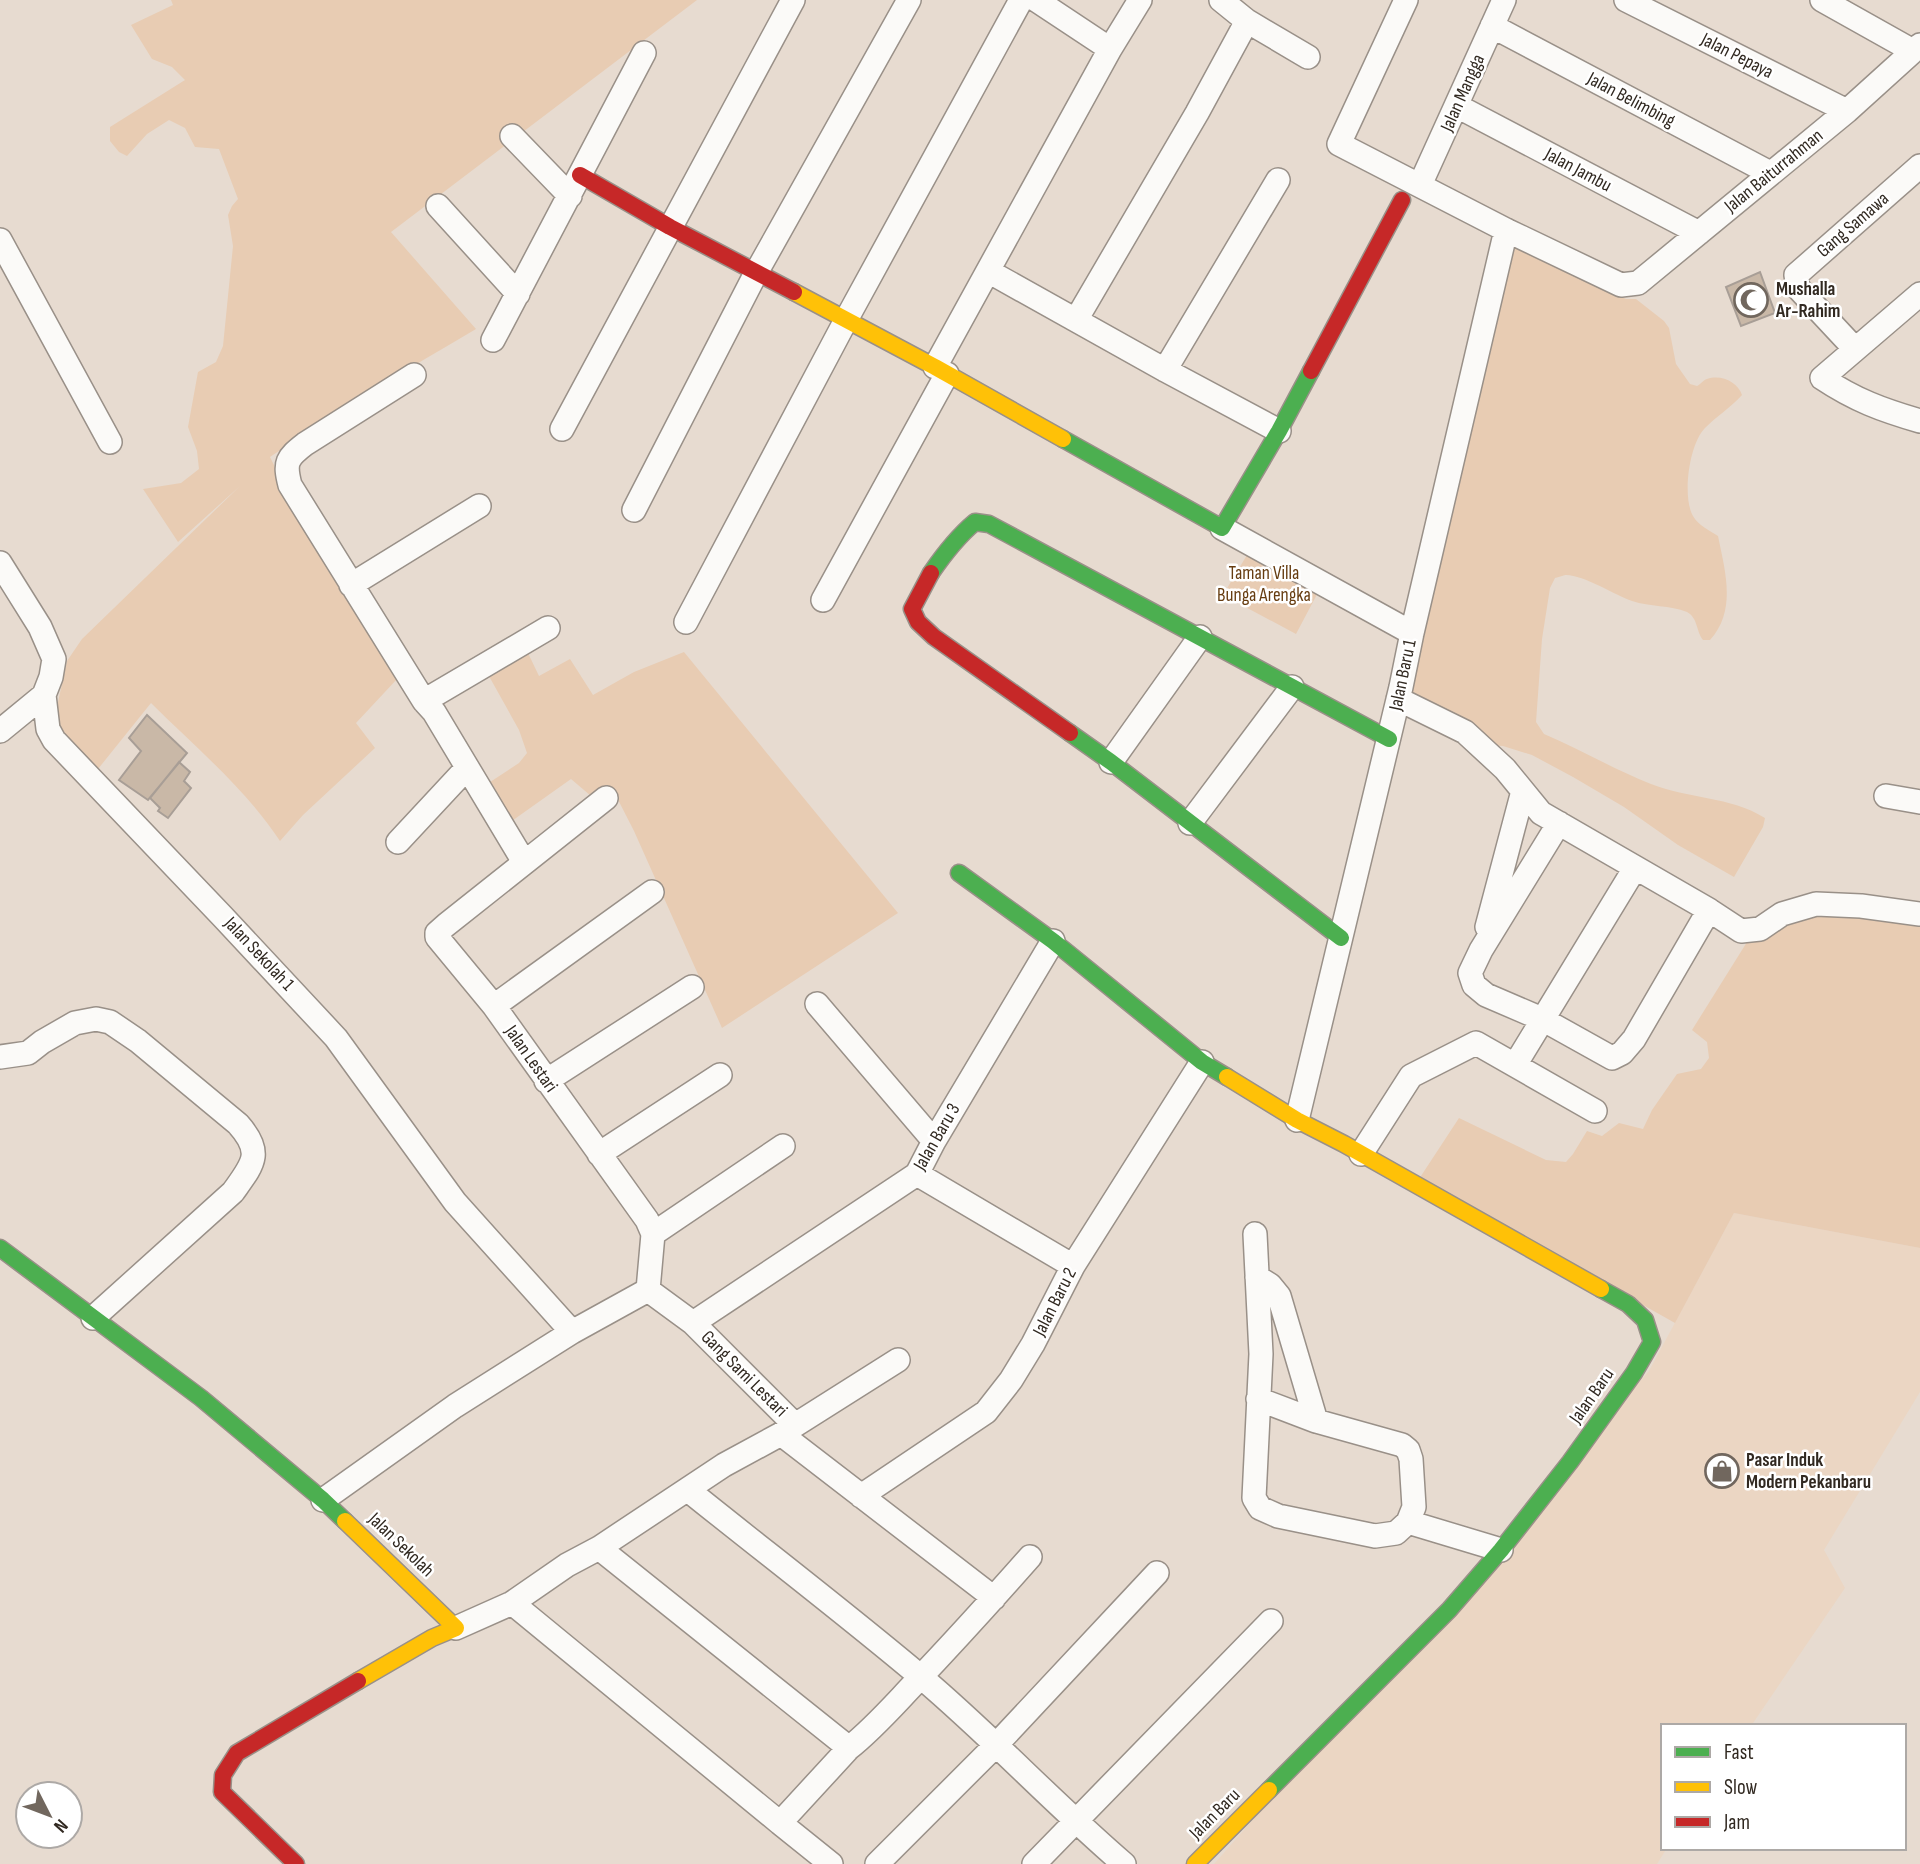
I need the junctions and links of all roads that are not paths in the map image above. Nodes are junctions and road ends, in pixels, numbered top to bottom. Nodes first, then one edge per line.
1 (793, 0) edge
2 (909, 0) edge
3 (1021, 0) edge
4 (1036, 0) edge
5 (1140, 0) edge
6 (1221, 0) edge
7 (1406, 0) edge
8 (1504, 0) edge
9 (1626, 0) edge
10 (1822, 0) edge
11 (1846, 6) edge
12 (1247, 21) junction
13 (1492, 26) junction
14 (1917, 48) edge
15 (1110, 49) junction
16 (644, 53) dead end
17 (1308, 57) dead end
18 (1457, 106) junction
19 (1847, 111) junction
20 (512, 136) dead end
21 (1920, 166) edge
22 (1770, 173) junction
23 (580, 175) junction
24 (1278, 180) dead end
25 (1411, 193) junction
26 (570, 196) junction
27 (438, 206) dead end
28 (670, 227) junction
29 (1506, 230) junction
30 (1699, 233) junction
31 (0, 240) edge
32 (988, 271) junction
33 (756, 273) junction
34 (518, 294) junction
35 (1920, 294) edge
36 (846, 320) junction
37 (1076, 320) junction
38 (493, 340) dead end
39 (1856, 349) junction
40 (1165, 370) junction
41 (941, 371) junction
42 (414, 375) dead end
43 (1920, 421) edge
44 (562, 429) dead end
45 (1279, 431) junction
46 (110, 442) dead end
47 (479, 506) dead end
48 (634, 510) dead end
49 (1222, 528) junction
50 (0, 563) edge
51 (351, 585) junction
52 (823, 600) dead end
53 (686, 622) dead end
54 (548, 628) dead end
55 (1412, 633) junction
56 (1200, 637) junction
57 (1292, 687) junction
58 (44, 695) junction
59 (1398, 699) junction
60 (424, 701) junction
61 (0, 732) edge
62 (1389, 739) junction
63 (1111, 762) junction
64 (466, 769) junction
65 (1523, 791) junction
66 (1886, 796) dead end
67 (606, 799) dead end
68 (1920, 802) edge
69 (1190, 822) junction
70 (1559, 823) junction
71 (398, 842) dead end
72 (524, 862) junction
73 (1635, 868) junction
74 (959, 873) dead end
75 (652, 892) dead end
76 (1709, 910) junction
77 (1920, 914) edge
78 (1340, 938) junction
79 (1054, 941) junction
80 (1481, 950) junction
81 (692, 987) dead end
82 (817, 1004) dead end
83 (494, 1006) junction
84 (1542, 1020) junction
85 (0, 1057) edge
86 (1202, 1062) junction
87 (1514, 1065) junction
88 (720, 1075) dead end
89 (546, 1081) junction
90 (1595, 1111) dead end
91 (1297, 1120) junction
92 (934, 1141) junction
93 (783, 1146) dead end
94 (599, 1154) junction
95 (1361, 1154) junction
96 (917, 1174) junction
97 (653, 1234) junction
98 (1255, 1234) dead end
99 (0, 1248) edge
100 (1073, 1266) junction
101 (1257, 1278) junction
102 (648, 1290) junction
103 (93, 1318) junction
104 (693, 1323) junction
105 (572, 1332) junction
106 (898, 1360) dead end
107 (1258, 1399) junction
108 (1316, 1421) junction
109 (788, 1429) junction
110 (688, 1490) junction
111 (861, 1496) junction
112 (323, 1500) junction
113 (1408, 1522) junction
114 (599, 1548) junction
115 (1501, 1550) junction
116 (1030, 1557) dead end
117 (1157, 1573) dead end
118 (994, 1598) junction
119 (512, 1603) junction
120 (1271, 1621) dead end
121 (456, 1628) junction
122 (921, 1677) junction
123 (997, 1744) junction
124 (849, 1748) junction
125 (1074, 1821) junction
126 (780, 1823) junction
127 (296, 1864) edge
128 (831, 1864) edge
129 (877, 1864) edge
130 (1034, 1864) edge
131 (1124, 1864) edge
132 (1195, 1864) edge

1 - 28 street
2 - 33 street
3 - 36 street
4 - 15 street
5 - 15 street
6 - 12 street
7 - 25 street
8 - 13 street, Jalan Mangga
9 - 19 street, Jalan Pepaya
10 - 11 street
11 - 14 street
12 - 17 street
12 - 37 street
13 - 18 street, Jalan Mangga
13 - 22 street, Jalan Belimbing
14 - 19 street, Jalan Baiturrahman
15 - 32 street
16 - 23 street
18 - 25 street, Jalan Mangga
18 - 30 street, Jalan Jambu
19 - 22 street, Jalan Baiturrahman
20 - 26 street
21 - 39 street, Gang Samawa
22 - 30 street, Jalan Baiturrahman
23 - 26 street
23 - 28 street
24 - 40 street
25 - 29 street
25 - 45 street
26 - 34 street
27 - 34 street
28 - 33 street
28 - 44 street
29 - 30 street, Jalan Baiturrahman
29 - 55 street, Jalan Baru 1
31 - 46 street
32 - 37 street
32 - 41 street
33 - 36 street
33 - 48 street
34 - 38 street
35 - 39 street
36 - 41 street
36 - 53 street
37 - 40 street
39 - 43 street
40 - 45 street
41 - 49 street
41 - 52 street
42 - 51 street
45 - 49 street
47 - 51 street
49 - 55 street
50 - 58 street, Jalan Sekolah 1
51 - 60 street
54 - 60 street
55 - 59 street, Jalan Baru 1
56 - 57 street
56 - 63 street
56 - 63 street
57 - 62 street
57 - 69 street
58 - 61 street
58 - 105 street, Jalan Sekolah 1
59 - 62 street, Jalan Baru 1
59 - 65 street
60 - 64 street
62 - 78 street, Jalan Baru 1
63 - 69 street
64 - 71 street
64 - 72 street
65 - 70 street
65 - 80 street
66 - 68 street
67 - 72 street
69 - 78 street
70 - 73 street
70 - 80 street
72 - 83 street, Jalan Lestari
73 - 76 street
73 - 84 street
74 - 79 street, Jalan Baru
75 - 83 street
76 - 77 street
76 - 84 street
78 - 91 street, Jalan Baru 1
79 - 86 street, Jalan Baru
79 - 92 street, Jalan Baru 3
80 - 84 street
81 - 89 street
82 - 92 street
83 - 89 street, Jalan Lestari
84 - 87 street
85 - 103 street
86 - 91 street, Jalan Baru
86 - 100 street, Jalan Baru 2
87 - 90 street
87 - 95 street
88 - 94 street
89 - 94 street, Jalan Lestari
91 - 95 street, Jalan Baru
92 - 96 street, Jalan Baru 3
93 - 97 street
94 - 97 street, Jalan Lestari
95 - 115 street, Jalan Baru
96 - 100 street
96 - 104 street, Jalan Baru 3
97 - 102 street
98 - 101 street
99 - 103 street, Jalan Sekolah
100 - 111 street, Jalan Baru 2
101 - 107 street
101 - 108 street
102 - 104 street, Gang Sami Lestari
102 - 105 street
103 - 112 street, Jalan Sekolah
104 - 109 street, Gang Sami Lestari
105 - 112 street
106 - 109 street
107 - 108 street
107 - 113 street
108 - 113 street
109 - 110 street
109 - 111 street, Gang Sami Lestari
110 - 114 street
110 - 122 street
111 - 118 street, Gang Sami Lestari
112 - 121 street, Jalan Sekolah
113 - 115 street
114 - 119 street
114 - 124 street
115 - 132 street, Jalan Baru
116 - 118 street
117 - 123 street
118 - 122 street
119 - 121 street
119 - 126 street
120 - 125 street
121 - 127 street
122 - 123 street
122 - 124 street
123 - 125 street
123 - 129 street
124 - 126 street
125 - 130 street
125 - 131 street
126 - 128 street

